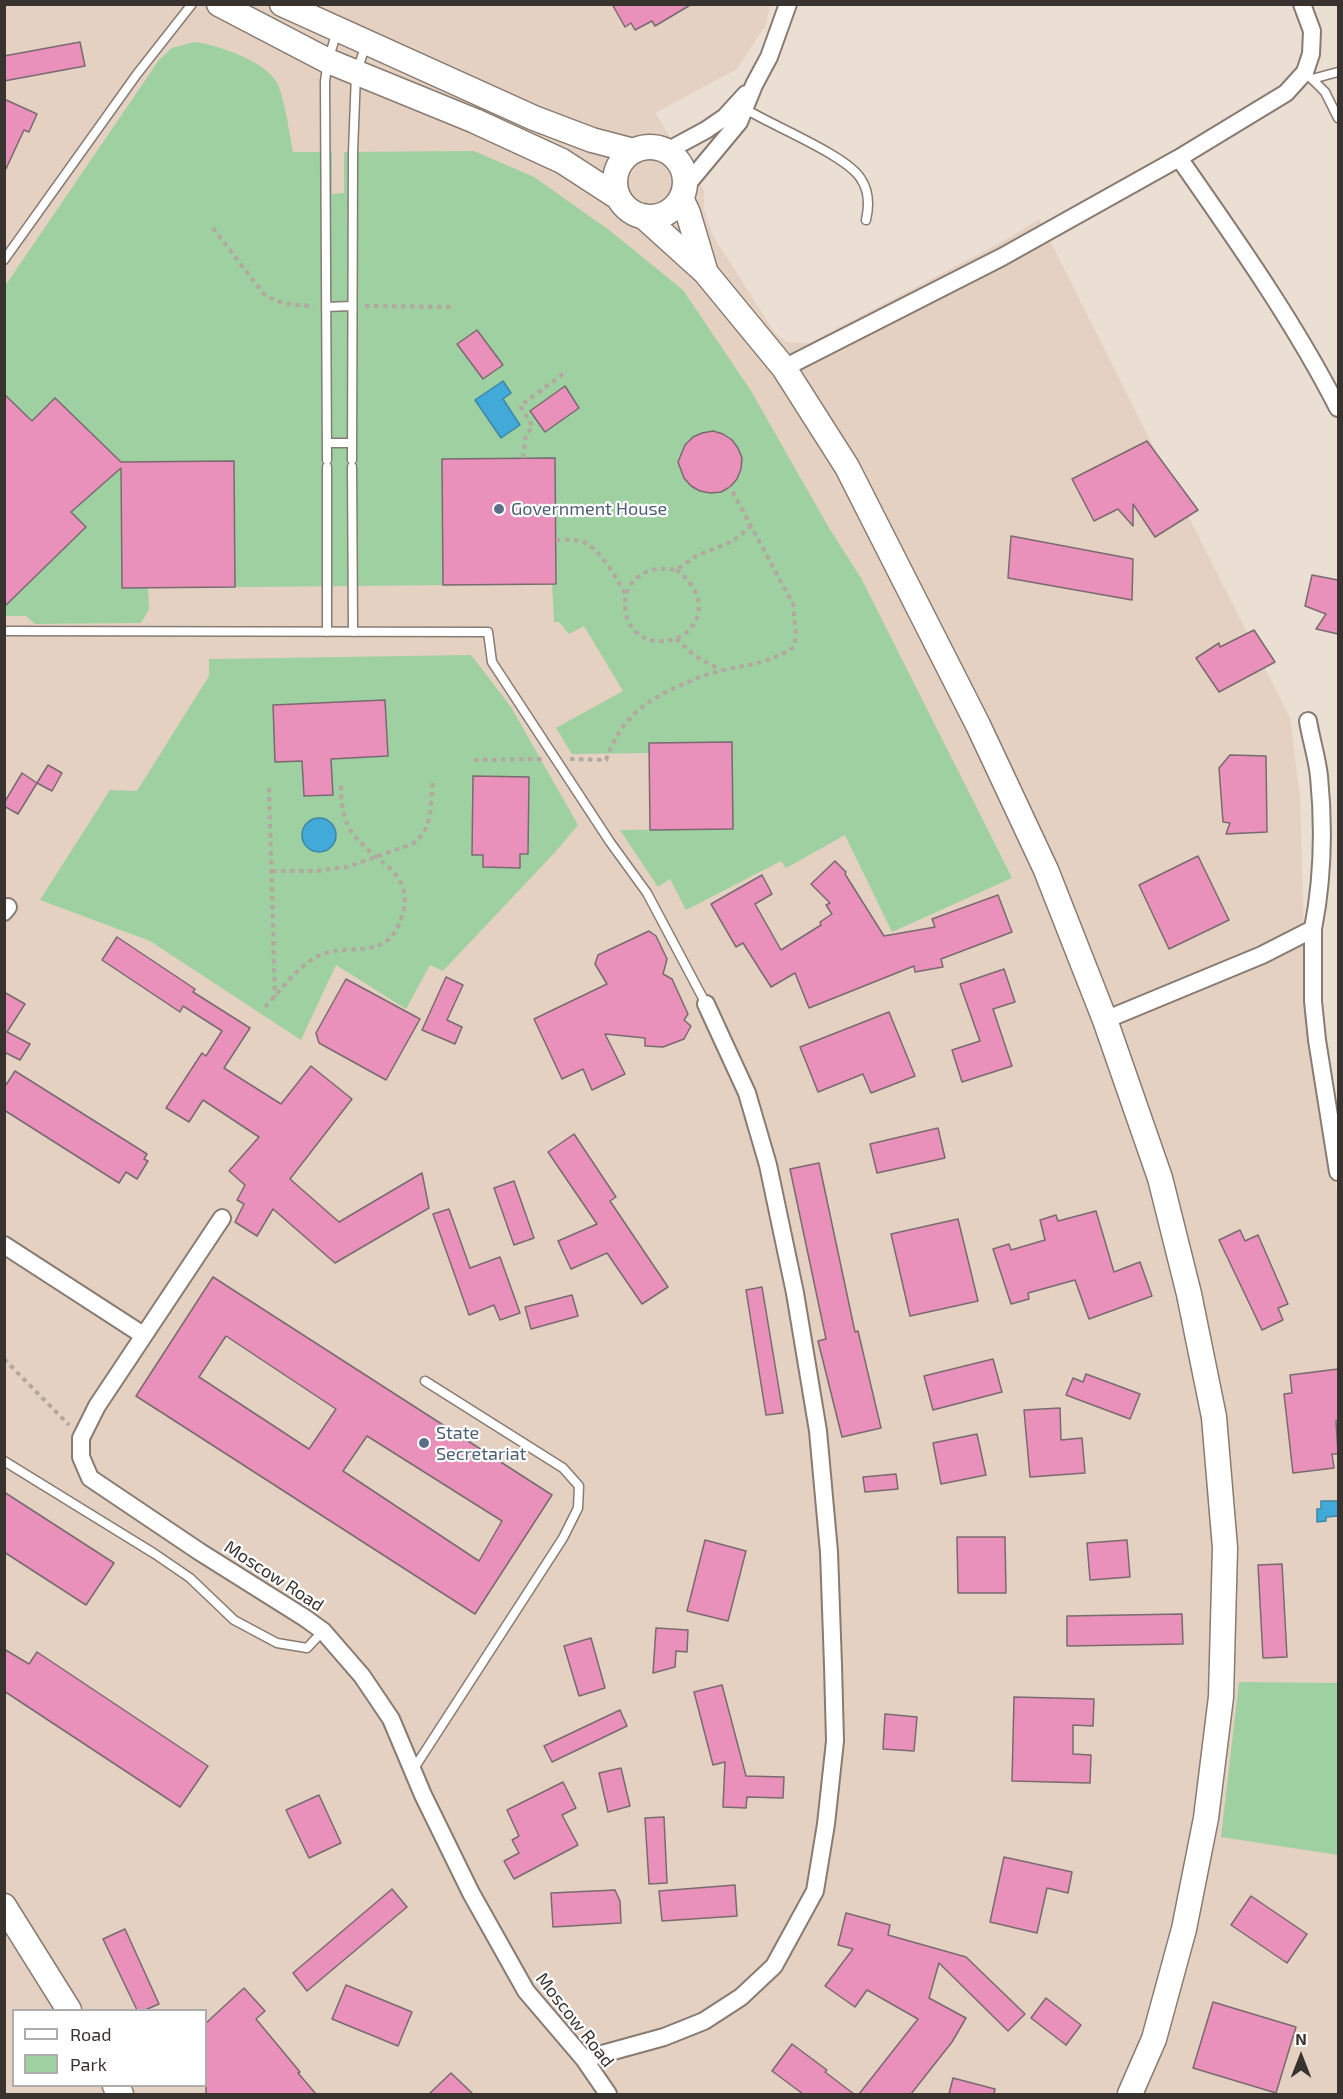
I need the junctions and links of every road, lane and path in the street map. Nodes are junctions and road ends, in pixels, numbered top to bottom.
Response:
1 (192, 4) edge
2 (219, 4) edge
3 (282, 4) edge
4 (788, 4) edge
5 (1302, 4) edge
6 (337, 31) junction
7 (366, 44) junction
8 (328, 61) junction
9 (1338, 72) edge
10 (356, 74) junction
11 (1308, 76) junction
12 (741, 106) junction
13 (1338, 118) edge
14 (634, 151) junction
15 (667, 151) junction
16 (1179, 158) junction
17 (683, 193) junction
18 (619, 198) junction
19 (644, 216) junction
20 (866, 220) dead end
21 (213, 228) dead end
22 (4, 260) edge
23 (705, 272) junction
24 (352, 306) junction
25 (326, 307) junction
26 (454, 307) dead end
27 (784, 368) junction
28 (567, 371) dead end
29 (1338, 408) edge
30 (327, 443) junction
31 (352, 443) junction
32 (523, 458) dead end
33 (730, 487) dead end
34 (752, 526) junction
35 (556, 540) dead end
36 (676, 570) junction
37 (626, 596) junction
38 (4, 631) edge
39 (327, 632) junction
40 (353, 632) junction
41 (676, 639) junction
42 (721, 670) junction
43 (1308, 721) dead end
44 (557, 759) junction
45 (474, 760) dead end
46 (433, 781) dead end
47 (341, 784) dead end
48 (269, 788) dead end
49 (375, 857) junction
50 (272, 871) junction
51 (1313, 929) junction
52 (275, 997) junction
53 (706, 1004) joint
54 (265, 1007) dead end
55 (1105, 1020) junction
56 (1338, 1172) edge
57 (222, 1218) dead end
58 (4, 1245) edge
59 (143, 1335) junction
60 (4, 1359) edge
61 (425, 1381) dead end
62 (81, 1438) junction
63 (4, 1461) edge
64 (323, 1631) junction
65 (412, 1770) junction
66 (4, 1906) edge
67 (68, 2009) edge
68 (584, 2059) junction
69 (608, 2094) edge
70 (1130, 2094) edge

1 - 22 lane
2 - 8 street
3 - 6 street
4 - 12 street
5 - 11 street
6 - 7 street
6 - 8 lane
7 - 10 lane
7 - 14 street
8 - 10 street
8 - 25 lane
9 - 11 lane
10 - 18 street
10 - 24 lane
11 - 13 lane
11 - 16 street
12 - 15 street
12 - 17 street
12 - 20 lane
14 - 15 street
14 - 18 street
15 - 17 street
16 - 27 street
16 - 29 street
17 - 19 street
17 - 23 street
18 - 19 street
19 - 23 street
21 - 25 path
23 - 27 street
24 - 25 lane
24 - 26 path
24 - 31 lane
25 - 30 lane
27 - 55 street
28 - 32 path
30 - 31 lane
30 - 39 lane
31 - 40 lane
33 - 34 path
34 - 36 path
34 - 42 path
35 - 37 path
36 - 37 path
36 - 41 path
37 - 41 path
38 - 39 lane
39 - 40 lane
40 - 44 lane
41 - 42 path
42 - 44 path
43 - 51 street
44 - 45 path
44 - 53 lane
46 - 49 path
47 - 49 path
48 - 50 path
49 - 50 path
49 - 52 path
50 - 52 path
51 - 55 street
51 - 56 street
52 - 54 path
53 - 68 street
55 - 70 street
57 - 59 street
58 - 59 street
59 - 62 street
60 - 62 path
61 - 65 lane
62 - 64 street, Moscow Road
63 - 64 lane
64 - 65 street, Moscow Road
65 - 68 street, Moscow Road
66 - 67 street
68 - 69 street, Moscow Road

